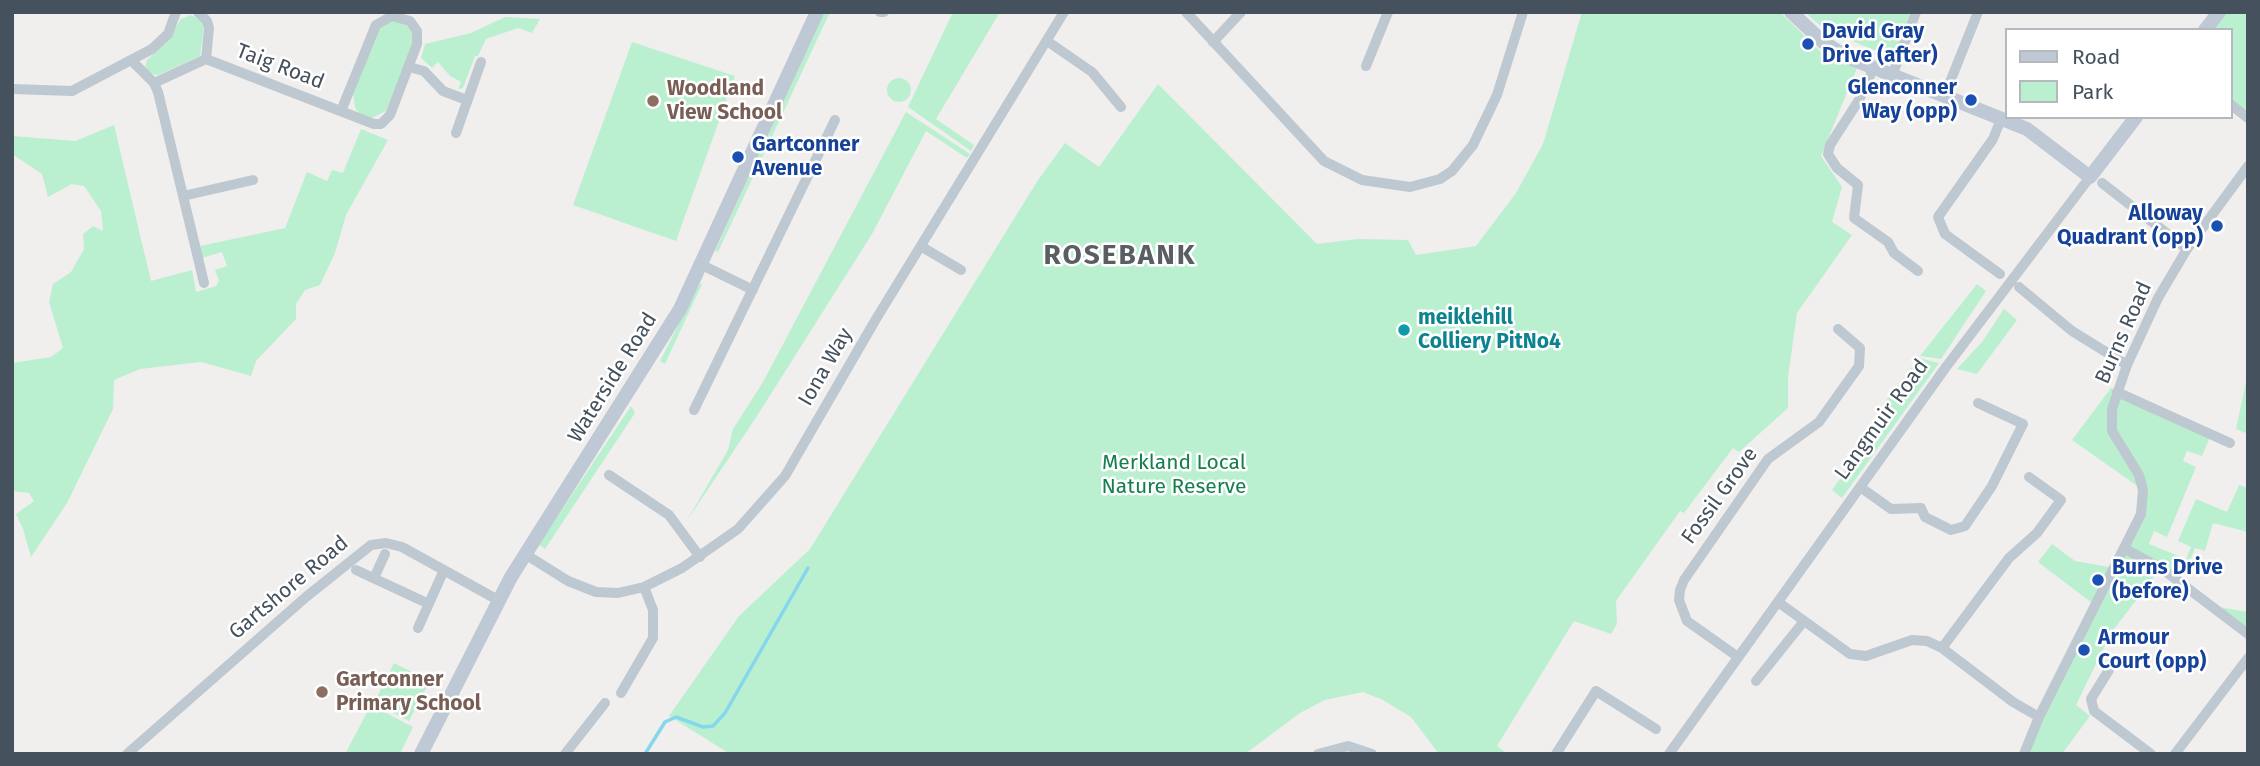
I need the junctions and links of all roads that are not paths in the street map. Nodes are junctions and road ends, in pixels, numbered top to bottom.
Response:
1 (176, 12) edge
2 (198, 12) edge
3 (817, 12) edge
4 (1064, 12) edge
5 (1186, 12) edge
6 (1241, 12) edge
7 (1388, 12) edge
8 (1523, 12) edge
9 (1791, 12) edge
10 (1916, 12) edge
11 (1978, 12) edge
12 (2219, 12) edge
13 (2206, 28) edge
14 (1047, 41) junction
15 (1213, 42) junction
16 (206, 59) junction
17 (132, 61) junction
18 (481, 62) dead end
19 (1366, 66) dead end
20 (409, 67) junction
21 (1873, 69) junction
22 (1892, 76) junction
23 (155, 83) junction
24 (12, 89) edge
25 (1944, 97) junction
26 (467, 100) junction
27 (2232, 106) edge
28 (1121, 107) dead end
29 (341, 111) junction
30 (2248, 118) edge
31 (2001, 119) junction
32 (2135, 119) edge
33 (835, 120) dead end
34 (456, 133) dead end
35 (2248, 166) edge
36 (253, 180) dead end
37 (2096, 180) junction
38 (183, 196) junction
39 (922, 247) junction
40 (2187, 249) junction
41 (702, 265) junction
42 (961, 270) dead end
43 (1918, 271) dead end
44 (2000, 274) dead end
45 (204, 283) dead end
46 (2019, 288) dead end
47 (753, 290) junction
48 (1838, 330) dead end
49 (2127, 365) junction
50 (2117, 392) junction
51 (1978, 403) dead end
52 (694, 410) dead end
53 (2230, 443) dead end
54 (609, 475) dead end
55 (2029, 477) dead end
56 (1860, 487) junction
57 (2125, 549) junction
58 (385, 554) dead end
59 (525, 554) junction
60 (700, 557) junction
61 (356, 570) dead end
62 (444, 570) junction
63 (374, 578) junction
64 (644, 587) junction
65 (498, 600) junction
66 (1778, 602) junction
67 (429, 604) junction
68 (1804, 621) junction
69 (418, 628) dead end
70 (2248, 634) edge
71 (1942, 648) junction
72 (1738, 657) junction
73 (2248, 658) edge
74 (2109, 670) dead end
75 (1756, 681) dead end
76 (621, 693) dead end
77 (606, 703) dead end
78 (2039, 717) junction
79 (1656, 729) dead end
80 (127, 754) edge
81 (421, 754) edge
82 (565, 754) edge
83 (1318, 754) edge
84 (1371, 754) edge
85 (1556, 754) edge
86 (1669, 754) edge
87 (2024, 754) edge
88 (2151, 754) edge
89 (2175, 754) edge

1 - 17 street
2 - 16 street, Taig Road
3 - 41 main road, Waterside Road
4 - 14 street, Iona Way
5 - 15 street
6 - 15 street
7 - 19 street
8 - 15 street
9 - 21 main road
10 - 22 street
11 - 25 street
12 - 13 main road
14 - 28 street
14 - 39 street, Iona Way
16 - 23 street, Taig Road
16 - 29 street, Taig Road
17 - 23 street
17 - 24 street
18 - 26 street
20 - 26 street
20 - 29 street, Taig Road
20 - 29 street, Taig Road
21 - 22 main road
21 - 43 street
22 - 25 main road
23 - 38 street
25 - 31 main road
26 - 34 street
27 - 30 street
31 - 37 main road
31 - 44 street
32 - 37 main road, Langmuir Road
33 - 47 street
35 - 40 street, Burns Road
36 - 38 street
37 - 40 street
37 - 56 street, Langmuir Road
38 - 45 street
39 - 42 street
39 - 60 street, Iona Way
40 - 49 street, Burns Road
41 - 47 street
41 - 59 main road, Waterside Road
46 - 49 street
47 - 52 street
48 - 72 street, Fossil Grove
49 - 50 street, Burns Road
50 - 53 street
50 - 57 street, Burns Road
51 - 56 street
54 - 60 street
55 - 71 street
56 - 66 street, Langmuir Road
57 - 70 street
57 - 78 street, Burns Road
58 - 63 street
59 - 64 street, Iona Way
59 - 65 main road, Waterside Road
60 - 64 street, Iona Way
61 - 63 street
62 - 65 street, Gartshore Road
62 - 67 street
62 - 80 street, Gartshore Road
63 - 67 street
64 - 76 street
65 - 81 main road, Waterside Road
66 - 68 street
66 - 72 street, Langmuir Road
67 - 69 street
68 - 71 street
68 - 75 street
71 - 78 street
72 - 86 street, Langmuir Road
73 - 89 street
74 - 88 street
77 - 82 street
78 - 87 street, Burns Road
79 - 85 street
83 - 84 street

